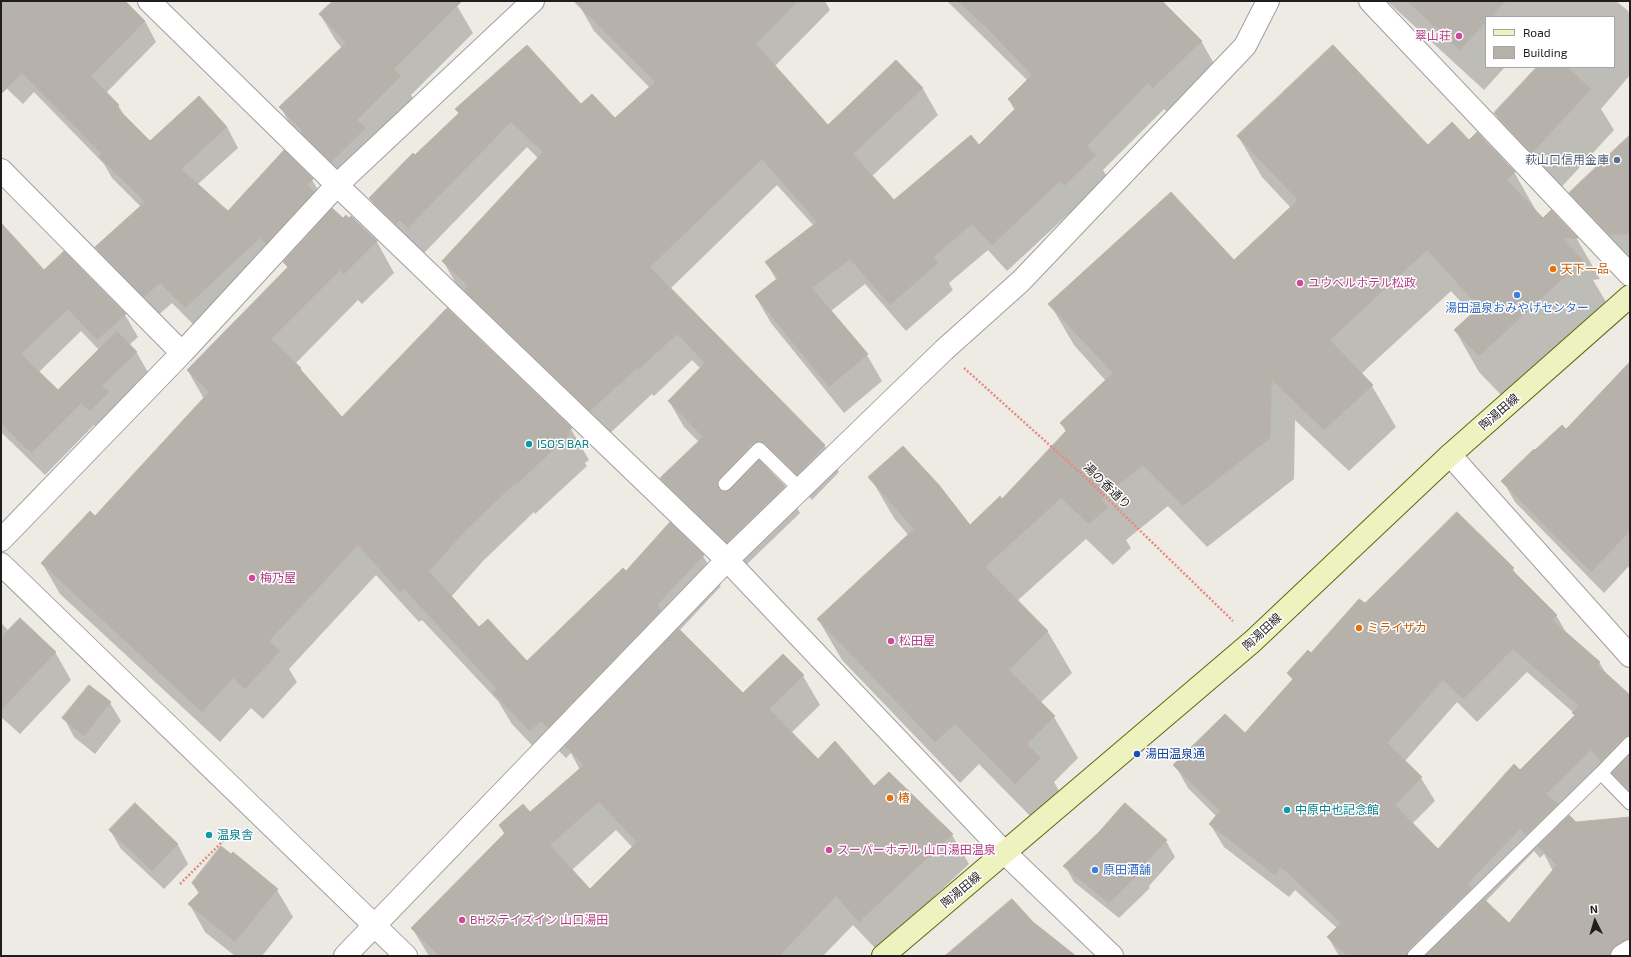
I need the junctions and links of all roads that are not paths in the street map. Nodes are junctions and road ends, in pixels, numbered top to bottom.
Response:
1 (149, 1) edge
2 (533, 1) edge
3 (1268, 1) edge
4 (1370, 1) edge
5 (1, 170) edge
6 (337, 185) junction
7 (1630, 275) edge
8 (1630, 296) edge
9 (182, 353) junction
10 (1450, 456) junction
11 (725, 484) dead end
12 (800, 489) junction
13 (1, 540) edge
14 (727, 560) junction
15 (1, 564) edge
16 (1630, 656) edge
17 (1630, 742) edge
18 (1601, 773) junction
19 (1630, 803) edge
20 (1005, 853) junction
21 (376, 925) junction
22 (1630, 951) edge
23 (345, 956) edge
24 (406, 956) edge
25 (883, 956) edge
26 (1112, 956) edge
27 (1414, 956) edge
28 (1622, 956) edge

1 - 6 street
2 - 6 street
3 - 12 street
4 - 7 street
5 - 9 street
6 - 9 street
6 - 14 street
8 - 10 main road, 陶湯田線
9 - 13 street
10 - 16 street
10 - 20 main road, 陶湯田線
11 - 12 lane
12 - 14 street
14 - 20 street
14 - 21 street
15 - 21 street
17 - 18 lane
18 - 19 lane
18 - 27 lane
20 - 25 main road, 陶湯田線
20 - 26 street
21 - 23 street
21 - 24 street
22 - 28 street

